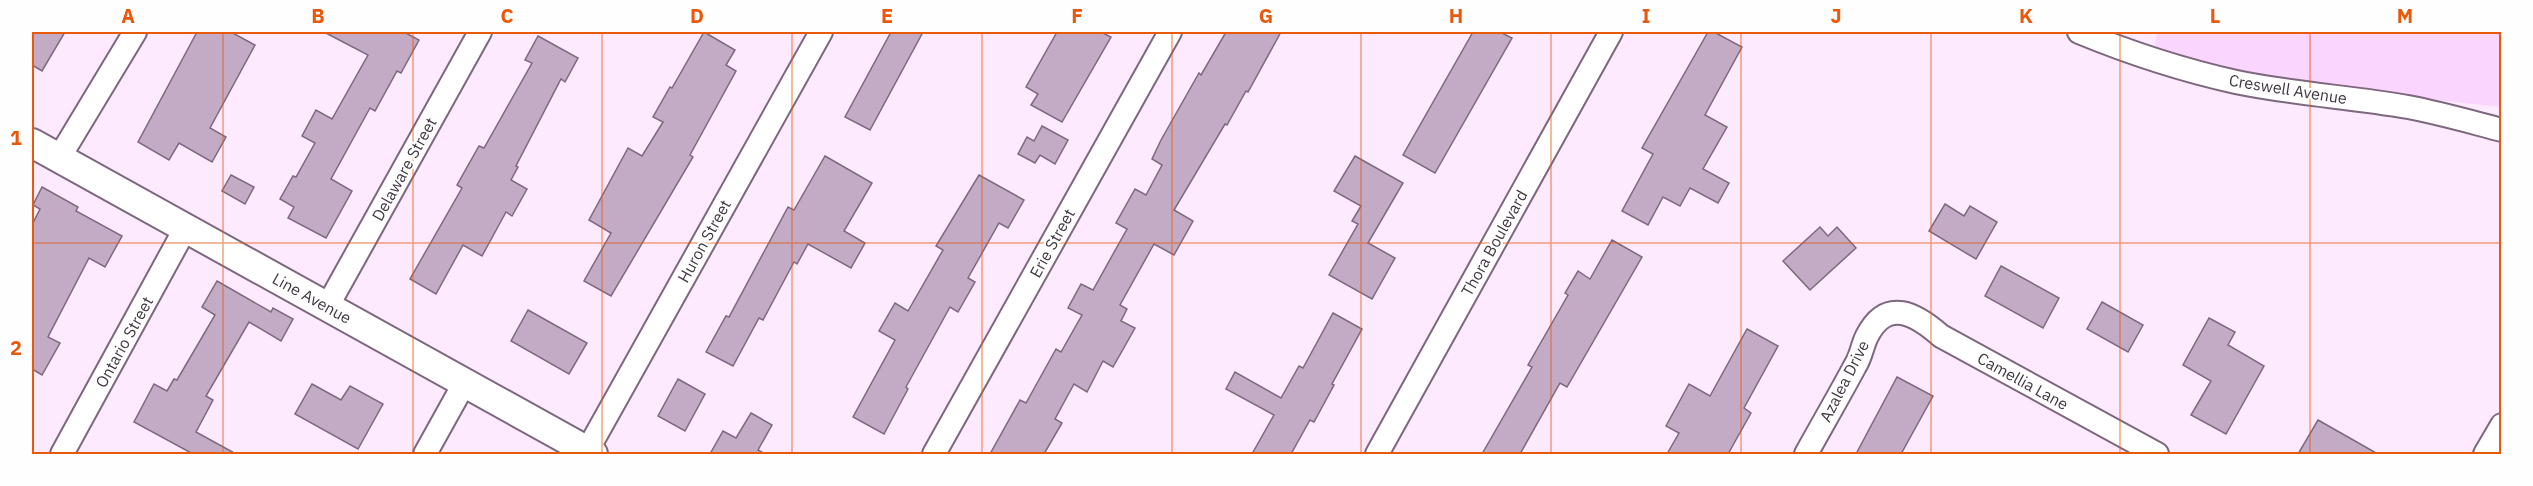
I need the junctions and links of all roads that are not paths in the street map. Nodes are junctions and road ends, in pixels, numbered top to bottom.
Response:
1 (135, 32) edge
2 (480, 32) edge
3 (821, 32) edge
4 (1170, 32) edge
5 (1611, 32) edge
6 (2079, 32) edge
7 (2502, 130) edge
8 (32, 143) edge
9 (59, 158) junction
10 (185, 228) junction
11 (327, 307) junction
12 (1890, 314) joint
13 (465, 382) junction
14 (2502, 424) edge
15 (590, 453) edge
16 (62, 454) edge
17 (425, 454) edge
18 (934, 454) edge
19 (1377, 454) edge
20 (1806, 454) edge
21 (2157, 454) edge
22 (2485, 454) edge

1 - 9 street
2 - 11 street, Delaware Street
3 - 15 street, Huron Street
4 - 18 street, Erie Street
5 - 19 street, Thora Boulevard
6 - 7 street, Creswell Avenue
8 - 9 main road, Line Avenue
9 - 10 main road, Line Avenue
10 - 11 main road, Line Avenue
10 - 16 street, Ontario Street
11 - 13 main road, Line Avenue
12 - 20 street, Azalea Drive
12 - 21 street, Camellia Lane
13 - 15 main road, Line Avenue
13 - 17 street
14 - 22 street

